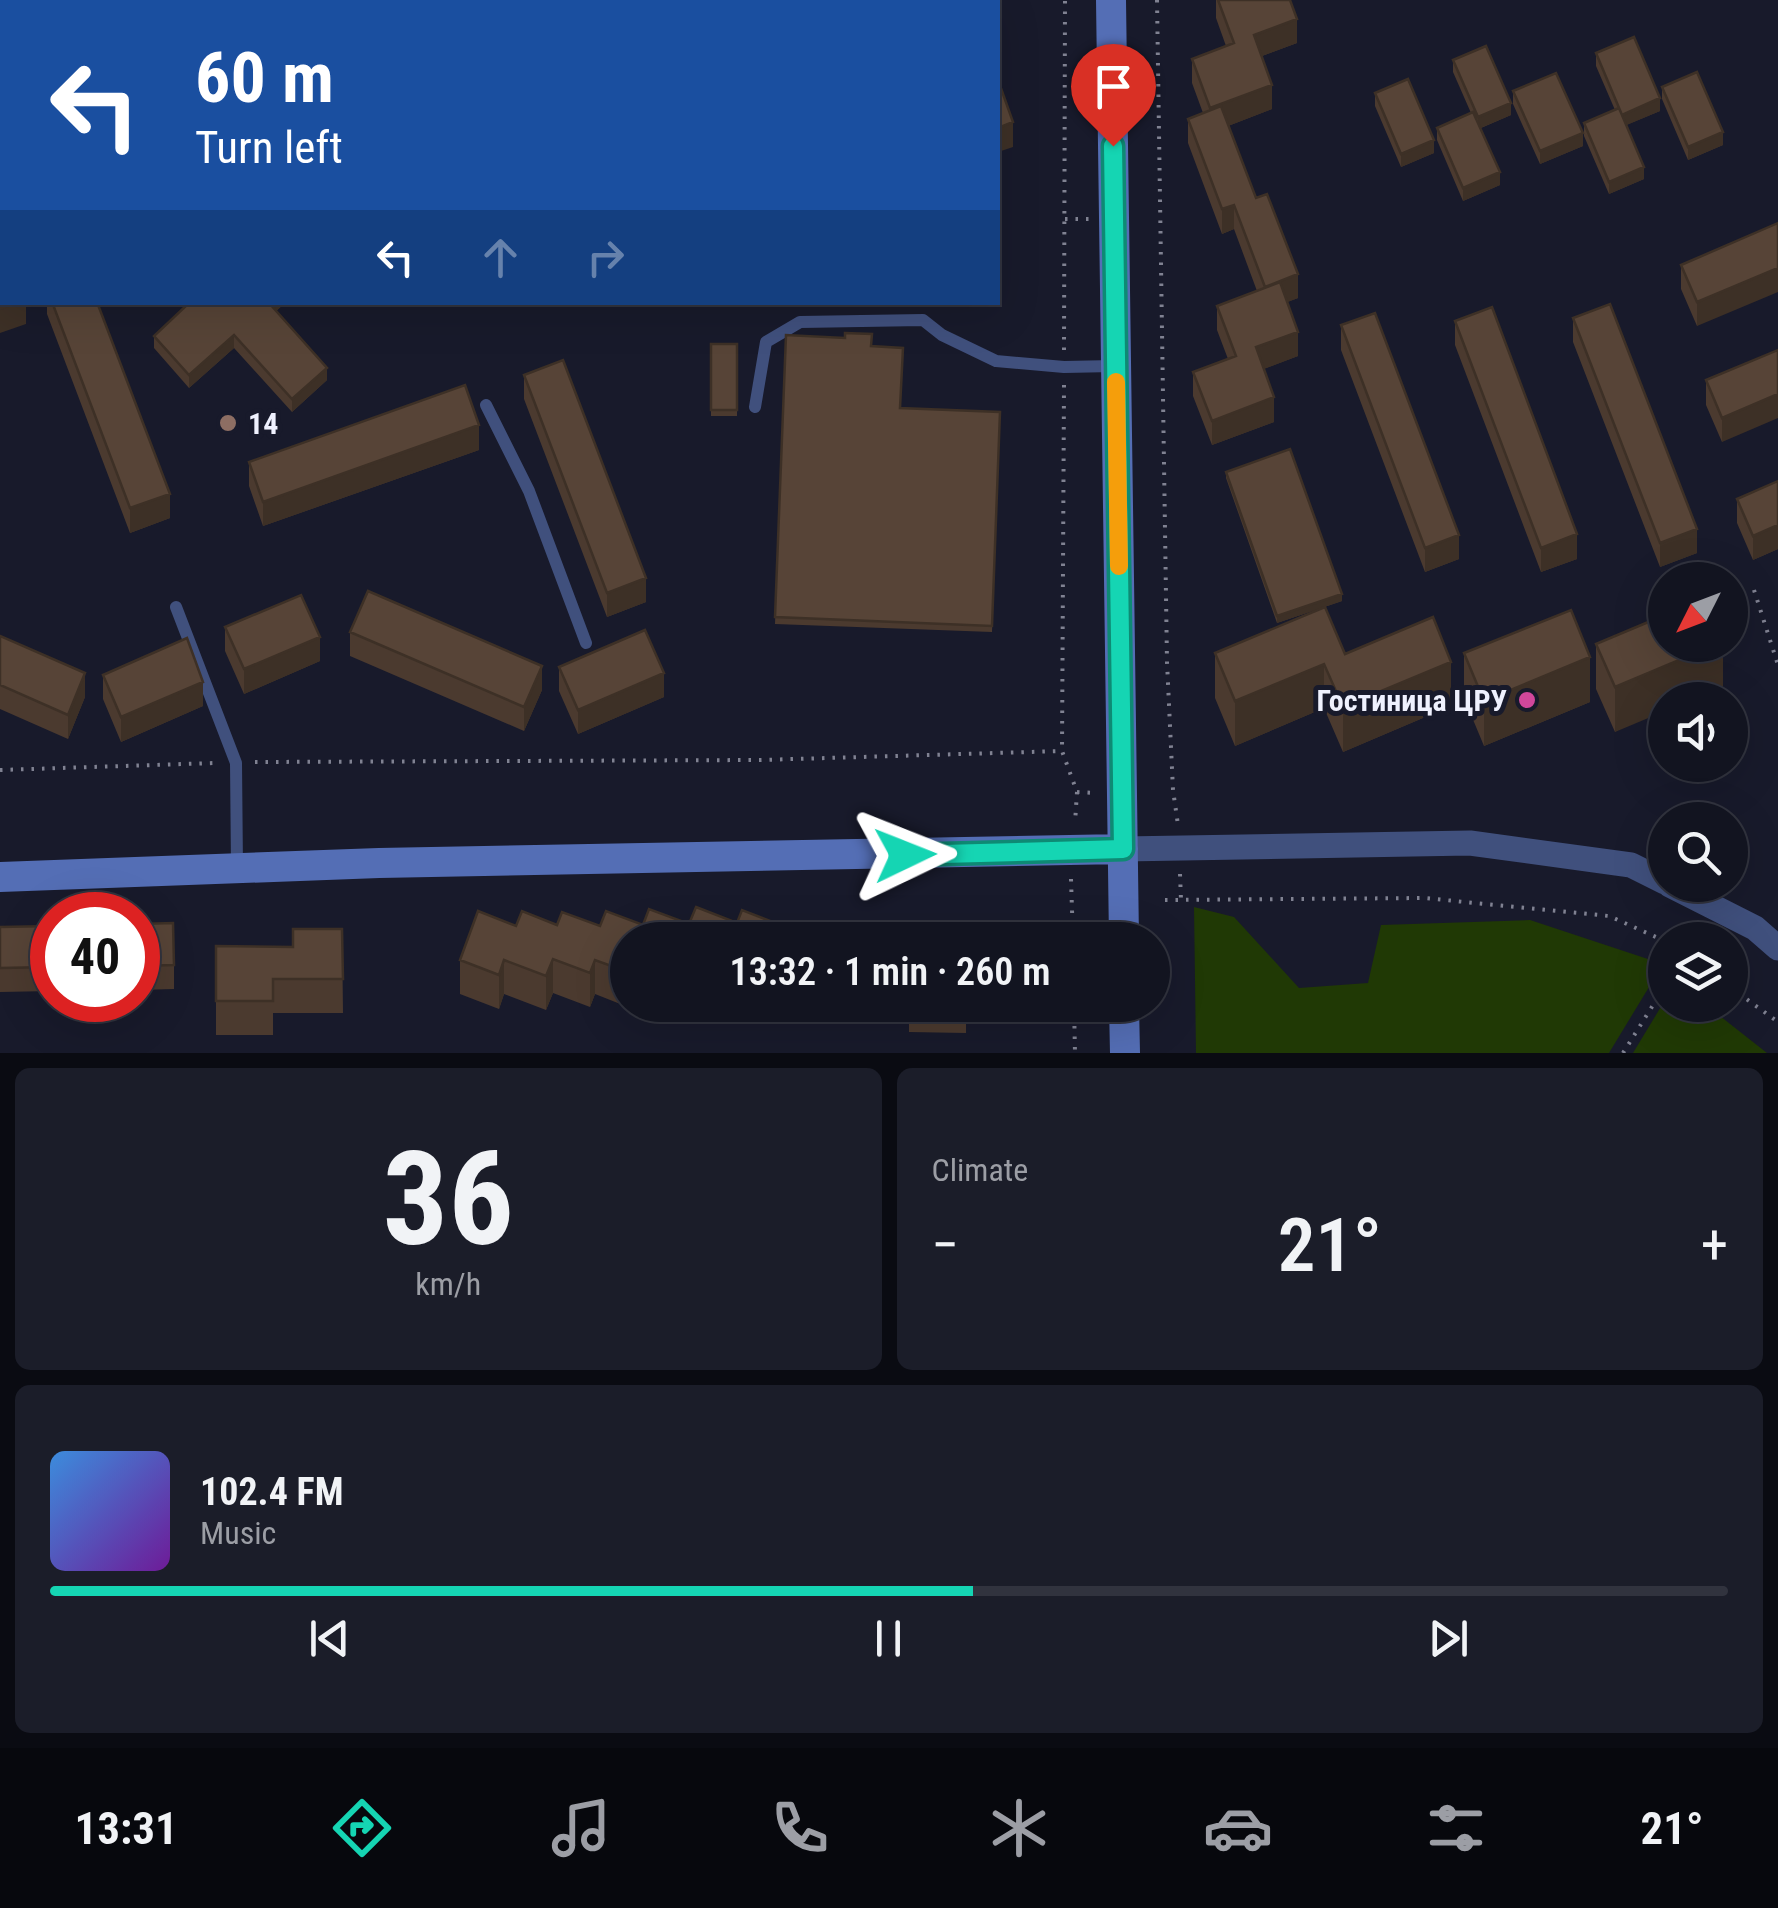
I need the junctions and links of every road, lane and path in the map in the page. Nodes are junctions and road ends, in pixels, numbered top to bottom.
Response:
1 (1111, 0) edge
2 (1158, 0) edge
3 (1064, 219) dead end
4 (1094, 219) dead end
5 (1150, 220) dead end
6 (1160, 220) junction
7 (1116, 366) junction
8 (486, 405) dead end
9 (755, 408) dead end
10 (1754, 590) dead end
11 (176, 607) dead end
12 (586, 643) dead end
13 (1778, 665) edge
14 (236, 762) junction
15 (0, 770) edge
16 (1077, 792) junction
17 (1100, 793) dead end
18 (1075, 833) dead end
19 (1180, 833) dead end
20 (1123, 849) junction
21 (1180, 866) dead end
22 (237, 868) junction
23 (1648, 874) edge
24 (0, 877) edge
25 (1072, 879) dead end
26 (1165, 900) dead end
27 (1181, 900) junction
28 (1704, 902) edge
29 (1073, 922) edge
30 (1124, 922) edge
31 (1648, 933) edge
32 (1778, 948) edge
33 (1748, 1000) edge
34 (1648, 1013) edge
35 (1074, 1022) edge
36 (1124, 1022) edge
37 (1778, 1022) edge
38 (1075, 1053) edge
39 (1125, 1053) edge
40 (1623, 1053) edge

1 - 7 street
2 - 6 path
3 - 4 path
5 - 6 path
6 - 19 path
7 - 9 lane
7 - 20 street
8 - 12 lane
10 - 13 path
11 - 14 lane
14 - 15 path
14 - 16 path
14 - 22 lane
16 - 17 path
16 - 18 path
20 - 22 street
20 - 23 street
20 - 30 street
21 - 27 path
22 - 24 street
25 - 29 path
26 - 27 path
27 - 31 path
28 - 32 street
33 - 37 path
34 - 40 path
35 - 38 path
36 - 39 street

